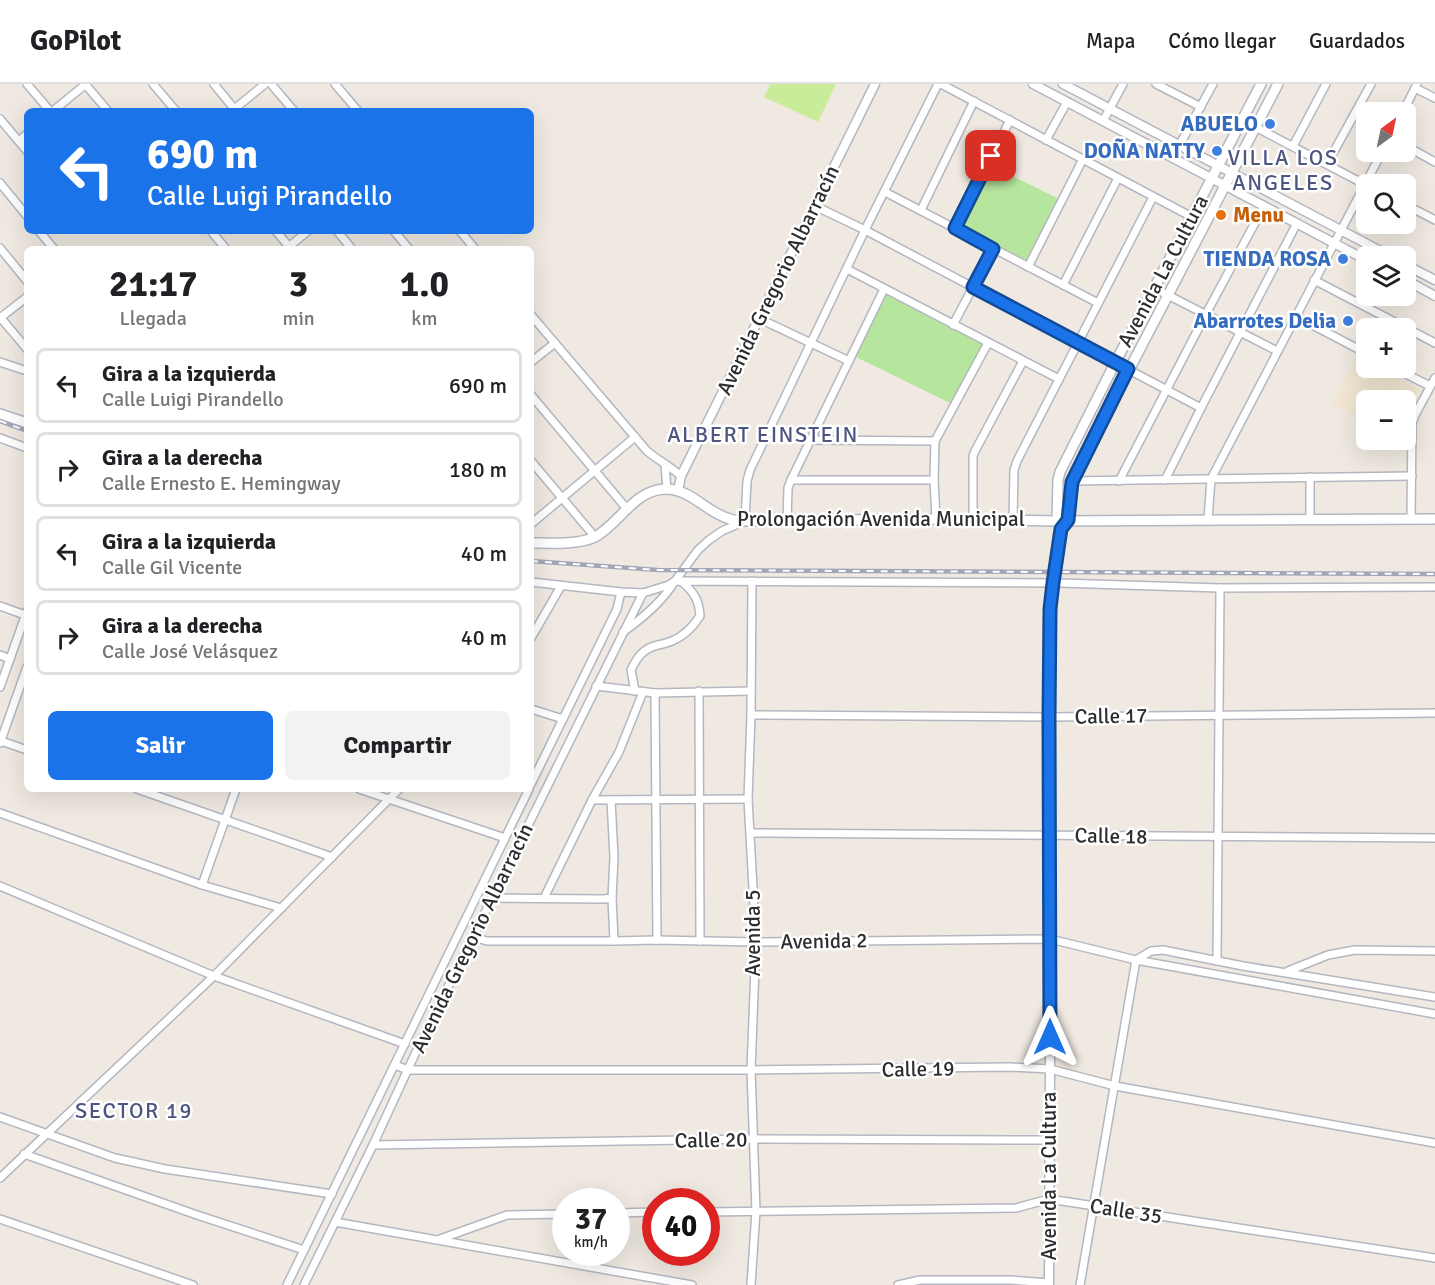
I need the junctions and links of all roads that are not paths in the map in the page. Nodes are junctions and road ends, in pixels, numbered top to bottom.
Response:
1 (27, 84) edge
2 (85, 84) edge
3 (153, 84) edge
4 (214, 84) edge
5 (265, 84) edge
6 (271, 84) edge
7 (334, 84) edge
8 (875, 84) edge
9 (940, 84) edge
10 (1033, 84) edge
11 (1062, 84) edge
12 (1123, 84) edge
13 (1156, 84) edge
14 (1213, 84) edge
15 (1261, 84) edge
16 (1278, 84) edge
17 (1326, 84) edge
18 (1371, 84) edge
19 (1167, 86) edge
20 (1416, 86) edge
21 (1435, 98) edge
22 (974, 101) junction
23 (1067, 102) junction
24 (1407, 102) edge
25 (1201, 107) junction
26 (49, 108) edge
27 (56, 108) edge
28 (105, 108) edge
29 (173, 108) edge
30 (232, 108) edge
31 (236, 108) edge
32 (291, 108) edge
33 (355, 108) edge
34 (1110, 109) junction
35 (0, 119) edge
36 (1010, 120) junction
37 (1242, 120) junction
38 (1103, 121) junction
39 (1256, 127) junction
40 (24, 137) edge
41 (1046, 140) junction
42 (19, 141) junction
43 (1179, 146) junction
44 (1293, 146) junction
45 (24, 147) edge
46 (1416, 152) edge
47 (1083, 159) junction
48 (1435, 162) edge
49 (1327, 164) junction
50 (1218, 166) junction
51 (1232, 173) junction
52 (1118, 178) junction
53 (1212, 178) junction
54 (1356, 179) edge
55 (0, 183) edge
56 (1225, 185) junction
57 (885, 192) junction
58 (1153, 197) junction
59 (1356, 202) edge
60 (815, 206) junction
61 (1264, 206) junction
62 (921, 210) junction
63 (1416, 210) edge
64 (24, 212) edge
65 (1192, 216) junction
66 (1435, 220) edge
67 (1297, 223) junction
68 (955, 228) junction
69 (865, 230) junction
70 (1340, 230) junction
71 (42, 234) edge
72 (214, 234) edge
73 (278, 234) edge
74 (305, 234) edge
75 (340, 234) edge
76 (396, 234) edge
77 (462, 234) edge
78 (1334, 243) junction
79 (52, 246) edge
80 (224, 246) edge
81 (287, 246) edge
82 (291, 246) edge
83 (350, 246) edge
84 (406, 246) edge
85 (472, 246) edge
86 (1371, 246) edge
87 (0, 248) edge
88 (993, 249) junction
89 (1356, 255) edge
90 (1028, 267) junction
91 (846, 270) junction
92 (1416, 270) edge
93 (24, 277) edge
94 (1314, 280) junction
95 (1435, 280) edge
96 (1063, 285) junction
97 (1416, 286) edge
98 (973, 287) junction
99 (1154, 288) junction
100 (884, 289) junction
101 (1168, 294) junction
102 (1435, 296) edge
103 (24, 299) edge
104 (1098, 303) junction
105 (1206, 314) junction
106 (1295, 316) junction
107 (0, 318) edge
108 (534, 318) edge
109 (760, 319) junction
110 (953, 325) junction
111 (1240, 332) junction
112 (811, 342) junction
113 (555, 343) junction
114 (988, 343) junction
115 (1078, 343) junction
116 (1435, 343) edge
117 (24, 346) edge
118 (1356, 348) edge
119 (1277, 351) junction
120 (534, 360) edge
121 (849, 361) junction
122 (1023, 361) junction
123 (0, 362) edge
124 (1115, 363) junction
125 (1128, 369) junction
126 (24, 370) edge
127 (1413, 378) edge
128 (1435, 378) edge
129 (1059, 380) junction
130 (1430, 387) junction
131 (1166, 389) junction
132 (534, 398) edge
133 (1201, 408) junction
134 (0, 414) edge
135 (24, 422) edge
136 (635, 437) junction
137 (0, 438) edge
138 (809, 440) junction
139 (935, 441) junction
140 (24, 447) edge
141 (534, 465) edge
142 (665, 465) junction
143 (595, 471) junction
144 (681, 476) junction
145 (1412, 476) junction
146 (1310, 477) junction
147 (1210, 479) junction
148 (791, 480) junction
149 (934, 480) junction
150 (1165, 480) junction
151 (1119, 481) junction
152 (1072, 482) junction
153 (667, 489) junction
154 (678, 491) junction
155 (562, 498) junction
156 (627, 509) junction
157 (936, 519) junction
158 (973, 519) junction
159 (1208, 519) junction
160 (1310, 519) junction
161 (1411, 519) junction
162 (1435, 519) edge
163 (1013, 520) junction
164 (1068, 520) junction
165 (534, 521) edge
166 (745, 521) junction
167 (787, 521) junction
168 (1059, 525) junction
169 (594, 537) junction
170 (534, 541) edge
171 (678, 581) junction
172 (752, 581) junction
173 (534, 582) edge
174 (1053, 583) junction
175 (561, 586) junction
176 (1435, 587) edge
177 (1220, 588) junction
178 (621, 592) junction
179 (643, 593) junction
180 (0, 606) edge
181 (24, 612) edge
182 (24, 619) edge
183 (624, 632) junction
184 (534, 633) edge
185 (0, 655) edge
186 (10, 659) junction
187 (24, 676) edge
188 (1, 683) edge
189 (597, 687) junction
190 (699, 691) junction
191 (751, 691) junction
192 (639, 692) junction
193 (655, 693) junction
194 (534, 710) edge
195 (1435, 713) edge
196 (1220, 714) junction
197 (751, 715) junction
198 (1049, 717) junction
199 (563, 719) junction
200 (0, 742) edge
201 (24, 749) edge
202 (534, 778) edge
203 (146, 792) edge
204 (235, 792) edge
205 (368, 792) edge
206 (396, 792) edge
207 (528, 792) edge
208 (389, 799) junction
209 (748, 799) junction
210 (591, 800) junction
211 (611, 800) junction
212 (656, 800) junction
213 (699, 800) junction
214 (0, 813) edge
215 (225, 820) junction
216 (751, 832) junction
217 (1048, 836) junction
218 (1218, 837) junction
219 (505, 838) junction
220 (1435, 838) edge
221 (332, 857) junction
222 (202, 885) junction
223 (0, 886) edge
224 (492, 898) junction
225 (544, 898) junction
226 (612, 898) junction
227 (281, 908) junction
228 (473, 937) junction
229 (1050, 939) junction
230 (657, 940) junction
231 (614, 941) junction
232 (700, 941) junction
233 (756, 942) junction
234 (1435, 951) edge
235 (1136, 960) junction
236 (1217, 961) junction
237 (1243, 966) junction
238 (1286, 972) junction
239 (1225, 975) junction
240 (214, 976) junction
241 (1435, 997) edge
242 (1435, 1014) edge
243 (405, 1044) junction
244 (395, 1065) junction
245 (408, 1070) junction
246 (751, 1070) junction
247 (1050, 1070) junction
248 (1115, 1086) junction
249 (0, 1117) edge
250 (46, 1133) junction
251 (754, 1139) junction
252 (1049, 1140) junction
253 (1435, 1143) edge
254 (373, 1145) junction
255 (24, 1154) junction
256 (0, 1178) edge
257 (332, 1194) junction
258 (1048, 1199) junction
259 (1094, 1206) junction
260 (756, 1211) junction
261 (720, 1212) edge
262 (552, 1214) edge
263 (0, 1219) edge
264 (335, 1222) junction
265 (438, 1240) junction
266 (304, 1250) junction
267 (1435, 1258) edge
268 (1049, 1284) edge
269 (193, 1285) edge
270 (287, 1285) edge
271 (304, 1285) edge
272 (692, 1285) edge
273 (750, 1285) edge
274 (898, 1285) edge
275 (1080, 1285) edge

1 - 26 street
2 - 27 street
2 - 28 street
3 - 29 street
4 - 30 street
5 - 31 street
6 - 32 street
7 - 33 street
8 - 60 street, Avenida Gregorio Albarracín
9 - 22 street
9 - 57 street
10 - 23 street
11 - 34 street
12 - 34 street
13 - 19 street
14 - 25 street
15 - 37 main road, Avenida La Cultura
16 - 39 main road, Avenida La Cultura
17 - 44 street
18 - 49 street
19 - 25 street
20 - 21 street
20 - 24 street
22 - 36 street
22 - 62 street
23 - 38 street
23 - 41 street
25 - 43 street
34 - 38 street
34 - 43 street
35 - 42 street
36 - 41 street
36 - 68 street
37 - 39 street
37 - 50 main road, Avenida La Cultura
38 - 53 street
39 - 44 street
39 - 51 main road, Avenida La Cultura
40 - 42 street
41 - 47 street
42 - 45 street
43 - 50 street
44 - 49 street
46 - 48 street
47 - 52 street
47 - 90 street
49 - 54 street
50 - 51 street
50 - 53 main road, Avenida La Cultura
51 - 56 main road, Avenida La Cultura
51 - 70 street
52 - 58 street
52 - 96 street
53 - 56 street
53 - 65 main road, Avenida La Cultura
55 - 64 street
56 - 61 street
56 - 101 main road, Avenida La Cultura
57 - 62 street
57 - 69 street
58 - 65 street
58 - 104 street
59 - 70 street
60 - 69 street
60 - 109 street, Avenida Gregorio Albarracín
61 - 67 street
61 - 105 street
62 - 68 street
63 - 66 street
65 - 99 main road, Avenida La Cultura
67 - 78 street
67 - 111 street
68 - 88 street
69 - 91 street
69 - 98 street
70 - 78 street
70 - 86 street
71 - 79 street
72 - 80 street
73 - 81 street
74 - 82 street
75 - 83 street
76 - 84 street
77 - 85 street
78 - 89 street
78 - 94 street
87 - 93 street
88 - 90 street
88 - 98 street
90 - 96 street
91 - 100 street
91 - 112 street
92 - 95 street
94 - 106 street
94 - 116 street
96 - 104 street
97 - 102 street
98 - 110 street
98 - 115 street
99 - 101 street
99 - 124 main road, Avenida La Cultura
100 - 110 street
100 - 121 street
101 - 105 street
101 - 125 main road, Avenida La Cultura
103 - 107 street
104 - 115 street
105 - 111 street
105 - 131 street
106 - 118 street
106 - 119 street
107 - 117 street
108 - 113 street
109 - 112 street
109 - 144 street, Avenida Gregorio Albarracín
110 - 114 street
111 - 119 street
111 - 133 street
112 - 121 street
112 - 166 street
113 - 120 street
113 - 136 street
114 - 122 street
114 - 139 street
115 - 124 street
115 - 129 street
119 - 147 street
121 - 138 street
122 - 129 street
122 - 158 street
123 - 126 street
124 - 125 street
124 - 168 main road, Avenida La Cultura
125 - 131 street
125 - 152 main road, Avenida La Cultura
127 - 130 street
128 - 130 street
129 - 163 street
130 - 145 street
131 - 133 street
131 - 151 street
132 - 143 street
133 - 150 street
134 - 135 main road
136 - 142 street
136 - 143 street
137 - 140 street
138 - 139 street
138 - 148 street
139 - 149 street
141 - 155 street
142 - 144 street
142 - 153 street
143 - 155 street
143 - 156 street
144 - 154 street, Avenida Gregorio Albarracín
145 - 146 street
145 - 161 street
146 - 147 street
146 - 160 street
147 - 150 street
147 - 159 street
148 - 149 street
148 - 167 street
149 - 157 street
150 - 151 street
151 - 152 street
152 - 164 main road, Avenida La Cultura
153 - 154 main road, Prolongación Avenida Municipal
153 - 156 main road
154 - 166 main road, Prolongación Avenida Municipal
155 - 165 street
155 - 169 street
156 - 169 main road
157 - 158 main road, Prolongación Avenida Municipal
157 - 167 main road, Prolongación Avenida Municipal
158 - 163 main road, Prolongación Avenida Municipal
159 - 160 main road, Prolongación Avenida Municipal
159 - 164 main road, Prolongación Avenida Municipal
160 - 161 main road, Prolongación Avenida Municipal
161 - 162 main road, Prolongación Avenida Municipal
163 - 168 main road, Prolongación Avenida Municipal
164 - 168 main road, Prolongación Avenida Municipal
166 - 167 main road, Prolongación Avenida Municipal
166 - 171 street
168 - 174 street, Avenida La Cultura
169 - 170 main road
171 - 172 street
171 - 179 street
171 - 183 street
171 - 192 street
172 - 174 street
172 - 191 street, Avenida 5
173 - 175 street
174 - 177 street
174 - 198 street, Avenida La Cultura
175 - 178 street
175 - 184 street
176 - 177 street
177 - 196 street
178 - 179 street
178 - 199 street
179 - 183 street, Avenida Gregorio Albarracín
180 - 181 street
182 - 186 street
183 - 189 street, Avenida Gregorio Albarracín
185 - 186 street
186 - 188 street
187 - 200 street
189 - 192 street
189 - 224 street, Avenida Gregorio Albarracín
190 - 191 street
190 - 193 street
190 - 213 street
191 - 197 street, Avenida 5
192 - 193 street
192 - 210 street
193 - 212 street
194 - 199 street
195 - 196 street, Calle 17
196 - 198 street, Calle 17
196 - 218 street
197 - 198 street, Calle 17
197 - 209 street, Avenida 5
198 - 217 street, Avenida La Cultura
199 - 202 street
200 - 201 street
203 - 215 street
204 - 215 street
205 - 208 street
206 - 208 street
207 - 219 street, Avenida Gregorio Albarracín
208 - 219 street
208 - 221 street
209 - 213 street
209 - 216 street, Avenida 5
210 - 211 street
210 - 225 street
211 - 212 street
211 - 226 street
212 - 213 street
212 - 230 street
213 - 232 street
214 - 222 street
215 - 221 street
215 - 222 street
216 - 217 street, Calle 18
216 - 233 street, Avenida 5
217 - 218 street, Calle 18
217 - 229 street, Avenida La Cultura
218 - 220 street, Calle 18
218 - 236 street
219 - 243 street, Avenida Gregorio Albarracín
221 - 227 street
222 - 227 street
223 - 240 street
224 - 225 street
224 - 228 street, Avenida Gregorio Albarracín
225 - 226 street
226 - 231 street
227 - 240 street
228 - 231 street, Avenida 2
228 - 245 street, Avenida Gregorio Albarracín
229 - 233 street, Avenida 2
229 - 235 street, Avenida 2
229 - 247 street, Avenida La Cultura
230 - 231 street, Avenida 2
230 - 232 street, Avenida 2
232 - 233 street, Avenida 2
233 - 246 street, Avenida 5
234 - 238 street
235 - 236 street
235 - 239 street, Avenida 2
235 - 248 street
236 - 237 street
237 - 238 street
237 - 239 street
238 - 241 street
239 - 242 street, Avenida 2
240 - 243 street
240 - 250 street
243 - 244 street, Avenida Gregorio Albarracín
244 - 245 street, Calle 19
244 - 257 street, Avenida Gregorio Albarracín
245 - 246 street, Calle 19
245 - 254 street, Avenida Gregorio Albarracín
246 - 247 street, Calle 19
246 - 251 street, Avenida 5
247 - 248 street, Calle 19
247 - 252 street, Avenida La Cultura
248 - 253 street, Calle 19
248 - 259 street
249 - 250 street
250 - 255 street
250 - 257 street
251 - 252 street, Calle 20
251 - 254 street, Calle 20
251 - 260 street, Avenida 5
252 - 258 street, Avenida La Cultura
254 - 264 street, Avenida Gregorio Albarracín
255 - 256 street
255 - 266 street
257 - 266 street, Avenida Gregorio Albarracín
258 - 259 street, Calle 35
258 - 260 street, Calle 35
258 - 268 street, Avenida La Cultura
259 - 267 street, Calle 35
259 - 275 street
260 - 261 street, Calle 35
260 - 273 street, Avenida 5
262 - 265 street
263 - 269 street
264 - 265 street
264 - 271 street, Avenida Gregorio Albarracín
265 - 272 street
266 - 270 street, Avenida Gregorio Albarracín
268 - 274 street

